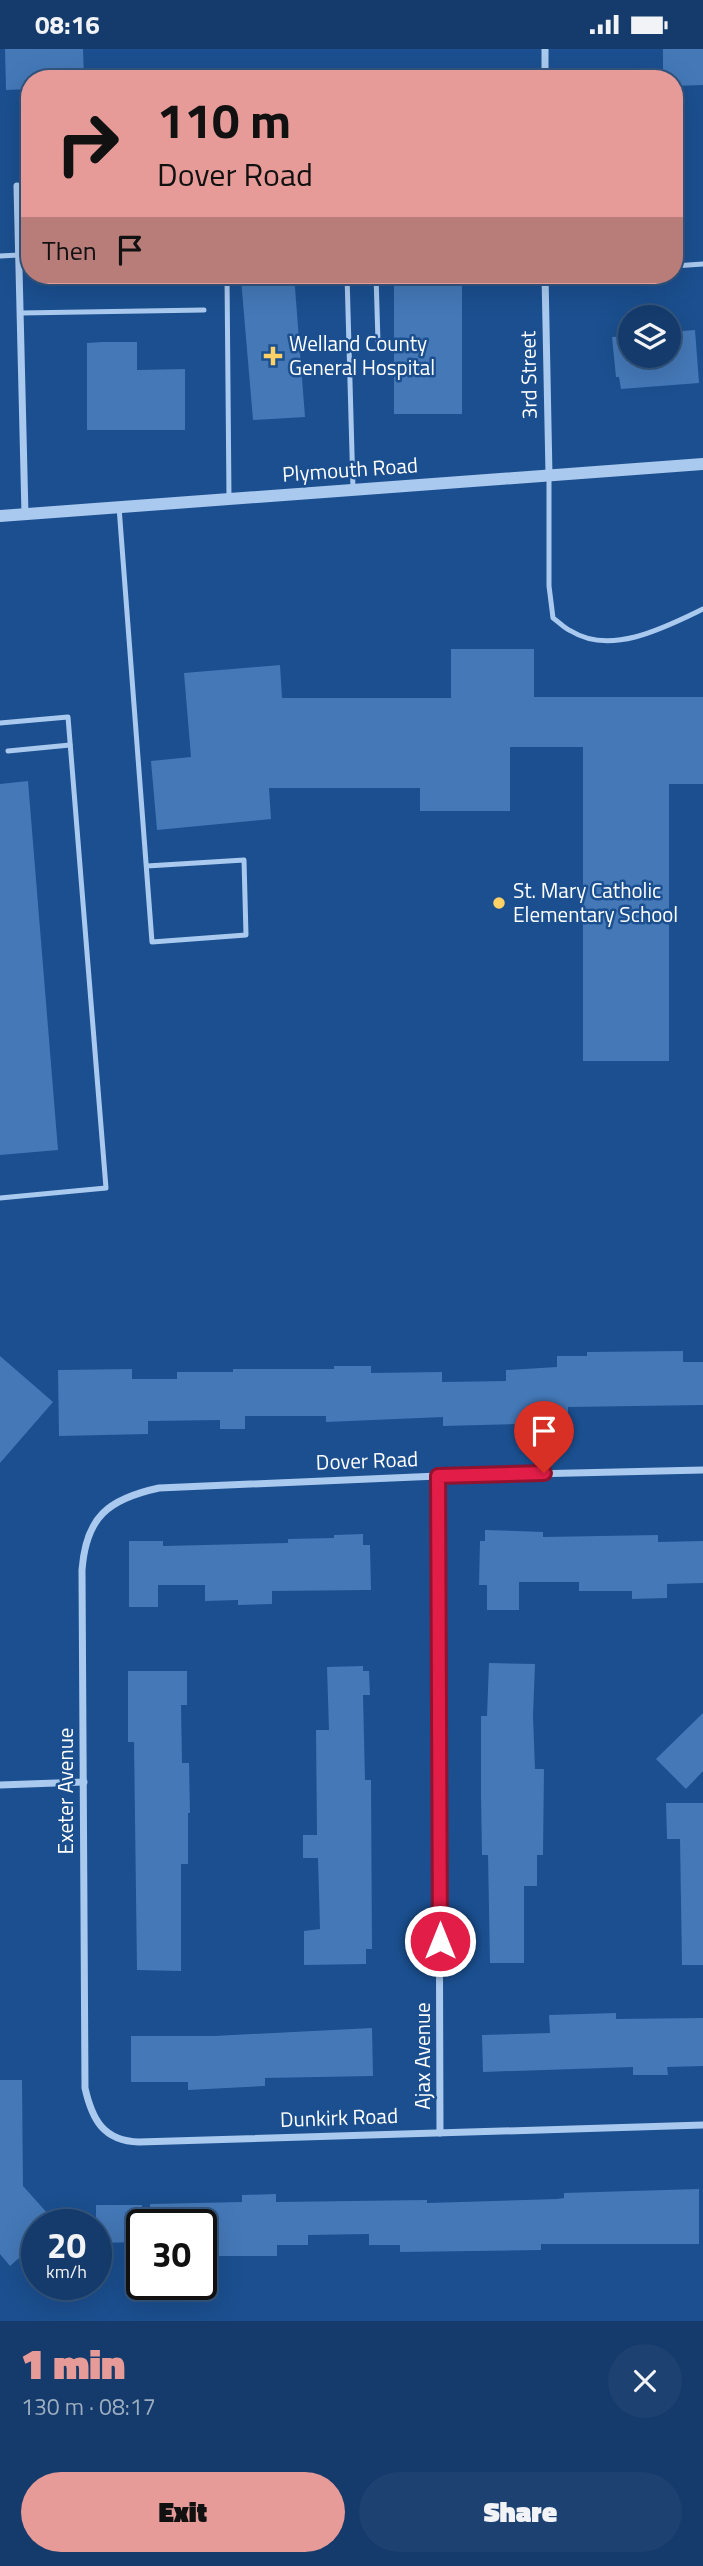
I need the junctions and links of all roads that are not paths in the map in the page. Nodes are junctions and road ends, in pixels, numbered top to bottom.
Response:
1 (545, 49) edge
2 (545, 70) edge
3 (17, 185) dead end
4 (19, 255) junction
5 (0, 256) edge
6 (703, 264) edge
7 (683, 265) edge
8 (227, 284) edge
9 (347, 284) edge
10 (376, 284) edge
11 (545, 284) edge
12 (204, 310) dead end
13 (21, 313) junction
14 (378, 342) dead end
15 (703, 464) edge
16 (549, 475) junction
17 (353, 489) junction
18 (229, 498) junction
19 (119, 507) junction
20 (25, 515) junction
21 (0, 516) edge
22 (703, 609) edge
23 (0, 723) edge
24 (70, 745) junction
25 (8, 751) dead end
26 (147, 866) junction
27 (0, 1198) edge
28 (703, 1470) edge
29 (438, 1476) junction
30 (159, 1488) joint
31 (84, 1782) junction
32 (0, 1785) edge
33 (703, 2125) edge
34 (105, 2131) joint
35 (440, 2133) junction

1 - 2 street
3 - 4 street
4 - 5 lane
4 - 13 street
6 - 7 lane
8 - 18 lane
9 - 17 lane
10 - 14 lane
11 - 16 street, 3rd Street
12 - 13 lane
13 - 20 street
15 - 16 street, Plymouth Road
16 - 17 street, Plymouth Road
16 - 22 lane
17 - 18 street, Plymouth Road
18 - 19 street, Plymouth Road
19 - 20 street, Plymouth Road
19 - 26 lane
20 - 21 street, Plymouth Road
23 - 24 lane
24 - 25 lane
24 - 27 lane
26 - 26 lane
28 - 29 street, Dover Road
29 - 30 street, Dover Road
29 - 35 street, Ajax Avenue
30 - 31 street, Exeter Avenue
31 - 32 street
31 - 34 street, Exeter Avenue
33 - 35 street, Dunkirk Road
34 - 35 street, Dunkirk Road

